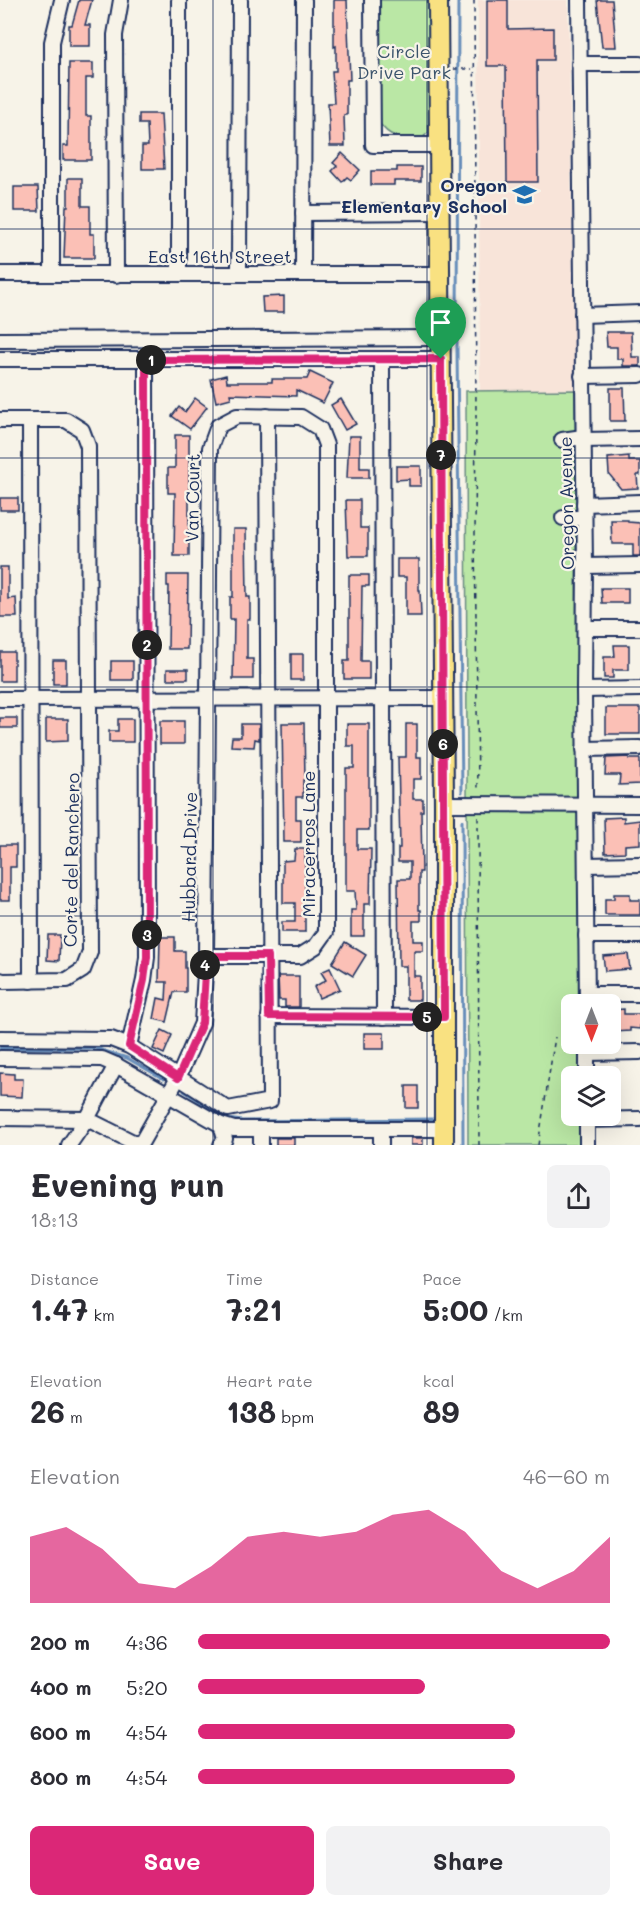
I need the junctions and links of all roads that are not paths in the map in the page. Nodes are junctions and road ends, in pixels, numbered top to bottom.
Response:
1 (62, 0) edge
2 (122, 0) edge
3 (179, 0) edge
4 (240, 0) edge
5 (304, 0) edge
6 (372, 0) edge
7 (438, 0) edge
8 (579, 0) edge
9 (579, 64) junction
10 (640, 64) edge
11 (439, 145) junction
12 (440, 212) junction
13 (303, 213) junction
14 (0, 274) edge
15 (52, 274) junction
16 (179, 274) junction
17 (239, 274) junction
18 (303, 274) junction
19 (440, 274) junction
20 (116, 275) junction
21 (640, 313) edge
22 (582, 315) junction
23 (441, 338) junction
24 (0, 340) edge
25 (0, 359) edge
26 (441, 359) junction
27 (146, 360) junction
28 (382, 360) junction
29 (640, 375) edge
30 (582, 376) junction
31 (267, 417) junction
32 (0, 420) edge
33 (30, 420) junction
34 (583, 438) junction
35 (640, 439) edge
36 (562, 440) dead end
37 (640, 502) edge
38 (584, 504) junction
39 (563, 518) dead end
40 (584, 518) junction
41 (640, 565) edge
42 (585, 566) junction
43 (585, 628) junction
44 (640, 628) edge
45 (640, 689) edge
46 (584, 690) junction
47 (442, 698) junction
48 (0, 699) edge
49 (30, 699) junction
50 (90, 699) junction
51 (147, 699) junction
52 (208, 699) junction
53 (267, 699) junction
54 (326, 699) junction
55 (383, 699) junction
56 (640, 748) edge
57 (585, 749) junction
58 (444, 804) junction
59 (640, 805) edge
60 (585, 806) junction
61 (640, 864) edge
62 (586, 865) junction
63 (586, 936) junction
64 (640, 936) edge
65 (206, 956) junction
66 (268, 956) junction
67 (0, 980) edge
68 (31, 981) junction
69 (586, 994) edge
70 (640, 994) edge
71 (621, 996) edge
72 (269, 1016) junction
73 (384, 1017) junction
74 (444, 1017) junction
75 (0, 1038) edge
76 (129, 1046) junction
77 (621, 1051) edge
78 (640, 1052) edge
79 (0, 1058) edge
80 (116, 1065) junction
81 (178, 1078) junction
82 (168, 1095) junction
83 (0, 1118) edge
84 (87, 1119) junction
85 (621, 1119) edge
86 (640, 1119) edge
87 (221, 1125) junction
88 (587, 1126) edge
89 (261, 1130) junction
90 (381, 1130) junction
91 (444, 1137) edge
92 (69, 1145) edge
93 (139, 1145) edge
94 (221, 1145) edge
95 (261, 1145) edge
96 (381, 1145) edge
97 (587, 1145) edge

1 - 15 street
2 - 20 street
3 - 16 street
4 - 17 street
5 - 13 street
6 - 11 street
7 - 11 main road
8 - 9 street, Oregon Avenue
9 - 10 street
9 - 22 street, Oregon Avenue
11 - 12 main road
12 - 13 street
12 - 19 main road
13 - 18 street
14 - 15 street, East 16th Street
15 - 20 street, East 16th Street
16 - 17 street, East 16th Street
16 - 20 street, East 16th Street
17 - 18 street, East 16th Street
18 - 19 street, East 16th Street
19 - 23 main road
21 - 22 street
22 - 30 street, Oregon Avenue
23 - 24 street
23 - 26 main road
25 - 27 street
26 - 28 street
26 - 47 main road
27 - 28 street
27 - 51 street
28 - 55 street
29 - 30 street
30 - 34 street, Oregon Avenue
31 - 52 street, Van Court
31 - 53 street
31 - 54 street, Van Court
32 - 33 street, Corte del Ranchero
33 - 49 street
33 - 50 street, Corte del Ranchero
34 - 35 street
34 - 36 street
34 - 38 street, Oregon Avenue
37 - 38 street
38 - 40 street, Oregon Avenue
39 - 40 street
40 - 42 street, Oregon Avenue
41 - 42 street
42 - 43 street, Oregon Avenue
43 - 44 street
43 - 46 street, Oregon Avenue
45 - 46 street
46 - 57 street, Oregon Avenue
47 - 55 street
47 - 58 main road
48 - 49 street
49 - 50 street
49 - 68 street
50 - 51 street
50 - 68 street, Corte del Ranchero
51 - 52 street
51 - 76 street
52 - 53 street
52 - 65 street, Hubbard Drive
53 - 54 street
53 - 66 street
54 - 55 street
54 - 66 street, Miracerros Lane
55 - 73 street
56 - 57 street
57 - 60 street, Oregon Avenue
58 - 60 street
58 - 74 main road
59 - 60 street
60 - 62 street, Oregon Avenue
61 - 62 street
62 - 63 street, Oregon Avenue
63 - 64 street
63 - 69 street, Oregon Avenue
65 - 66 street, Miracerros Lane
65 - 81 street, Hubbard Drive
66 - 72 street
67 - 68 street, Corte del Ranchero
70 - 71 street
72 - 73 street
72 - 81 street
73 - 74 street
74 - 91 main road
75 - 76 street
76 - 81 street
77 - 78 street
79 - 80 street
80 - 82 street
80 - 84 street
81 - 82 street, Hubbard Drive
82 - 87 street
82 - 93 street, Hubbard Drive
83 - 84 street
84 - 92 street
84 - 93 street
85 - 86 street
87 - 89 street
87 - 94 street
88 - 97 street
89 - 90 street
89 - 95 street
90 - 91 street
90 - 96 street

